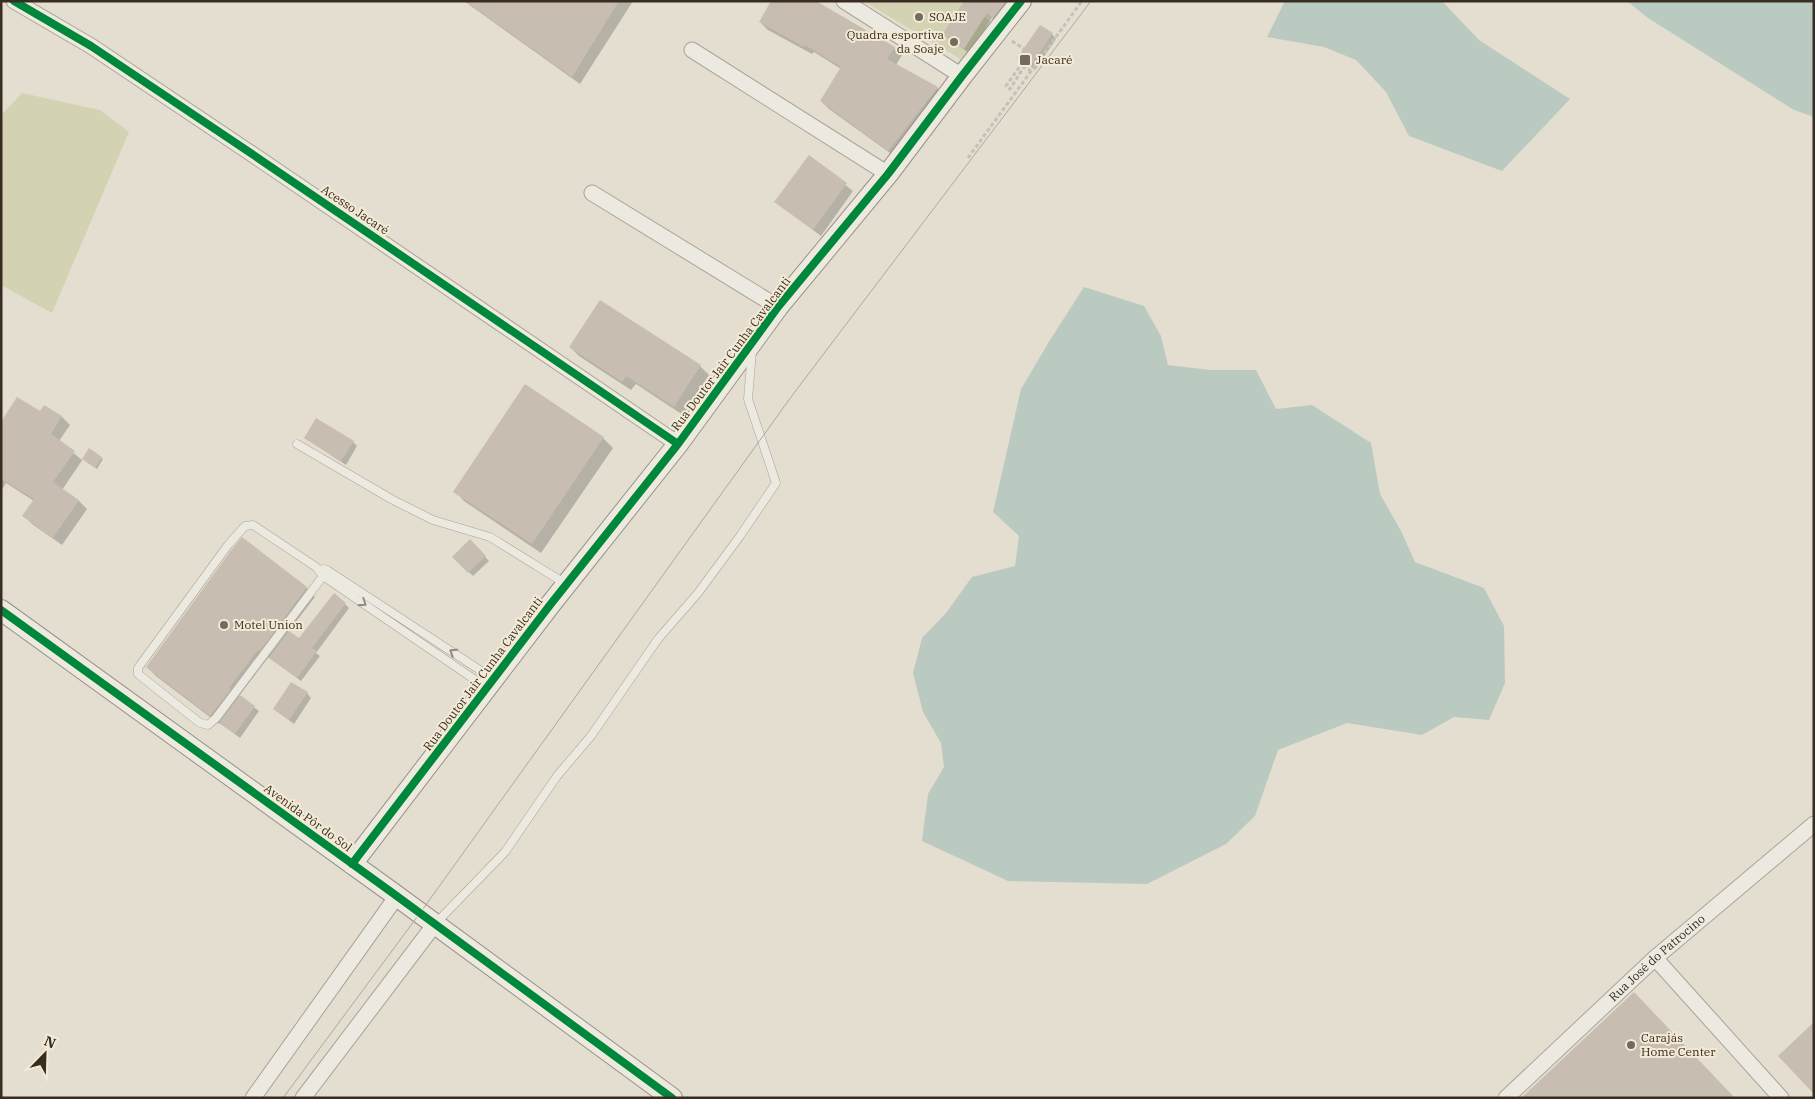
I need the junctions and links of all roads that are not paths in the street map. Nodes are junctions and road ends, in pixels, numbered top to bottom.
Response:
1 (14, 1) edge
2 (844, 1) edge
3 (1021, 1) edge
4 (692, 50) dead end
5 (962, 76) junction
6 (888, 174) junction
7 (592, 193) dead end
8 (778, 307) junction
9 (752, 345) junction
10 (297, 444) dead end
11 (678, 444) junction
12 (325, 573) junction
13 (566, 584) junction
14 (1, 610) edge
15 (490, 683) junction
16 (1811, 830) edge
17 (352, 864) junction
18 (397, 896) junction
19 (435, 924) junction
20 (1655, 958) junction
21 (253, 1098) edge
22 (303, 1098) edge
23 (672, 1098) edge
24 (1506, 1098) edge
25 (1781, 1098) edge

1 - 11 street, Acesso Jacaré
2 - 5 street
3 - 5 street, Rua Doutor Jair Cunha Cavalcanti
4 - 6 street
5 - 6 street, Rua Doutor Jair Cunha Cavalcanti
6 - 8 street, Rua Doutor Jair Cunha Cavalcanti
7 - 8 street
8 - 9 street, Rua Doutor Jair Cunha Cavalcanti
9 - 11 street, Rua Doutor Jair Cunha Cavalcanti
9 - 19 lane
10 - 13 lane
11 - 13 street, Rua Doutor Jair Cunha Cavalcanti
12 - 12 lane
12 - 15 lane
13 - 15 street, Rua Doutor Jair Cunha Cavalcanti
14 - 17 street, Avenida Pôr do Sol
15 - 17 street, Rua Doutor Jair Cunha Cavalcanti
16 - 20 street, Rua José do Patrocino
17 - 18 street, Avenida Pôr do Sol
18 - 19 street, Avenida Pôr do Sol
18 - 21 street
19 - 22 street
19 - 23 street, Avenida Pôr do Sol
20 - 24 street, Rua José do Patrocino
20 - 25 street

